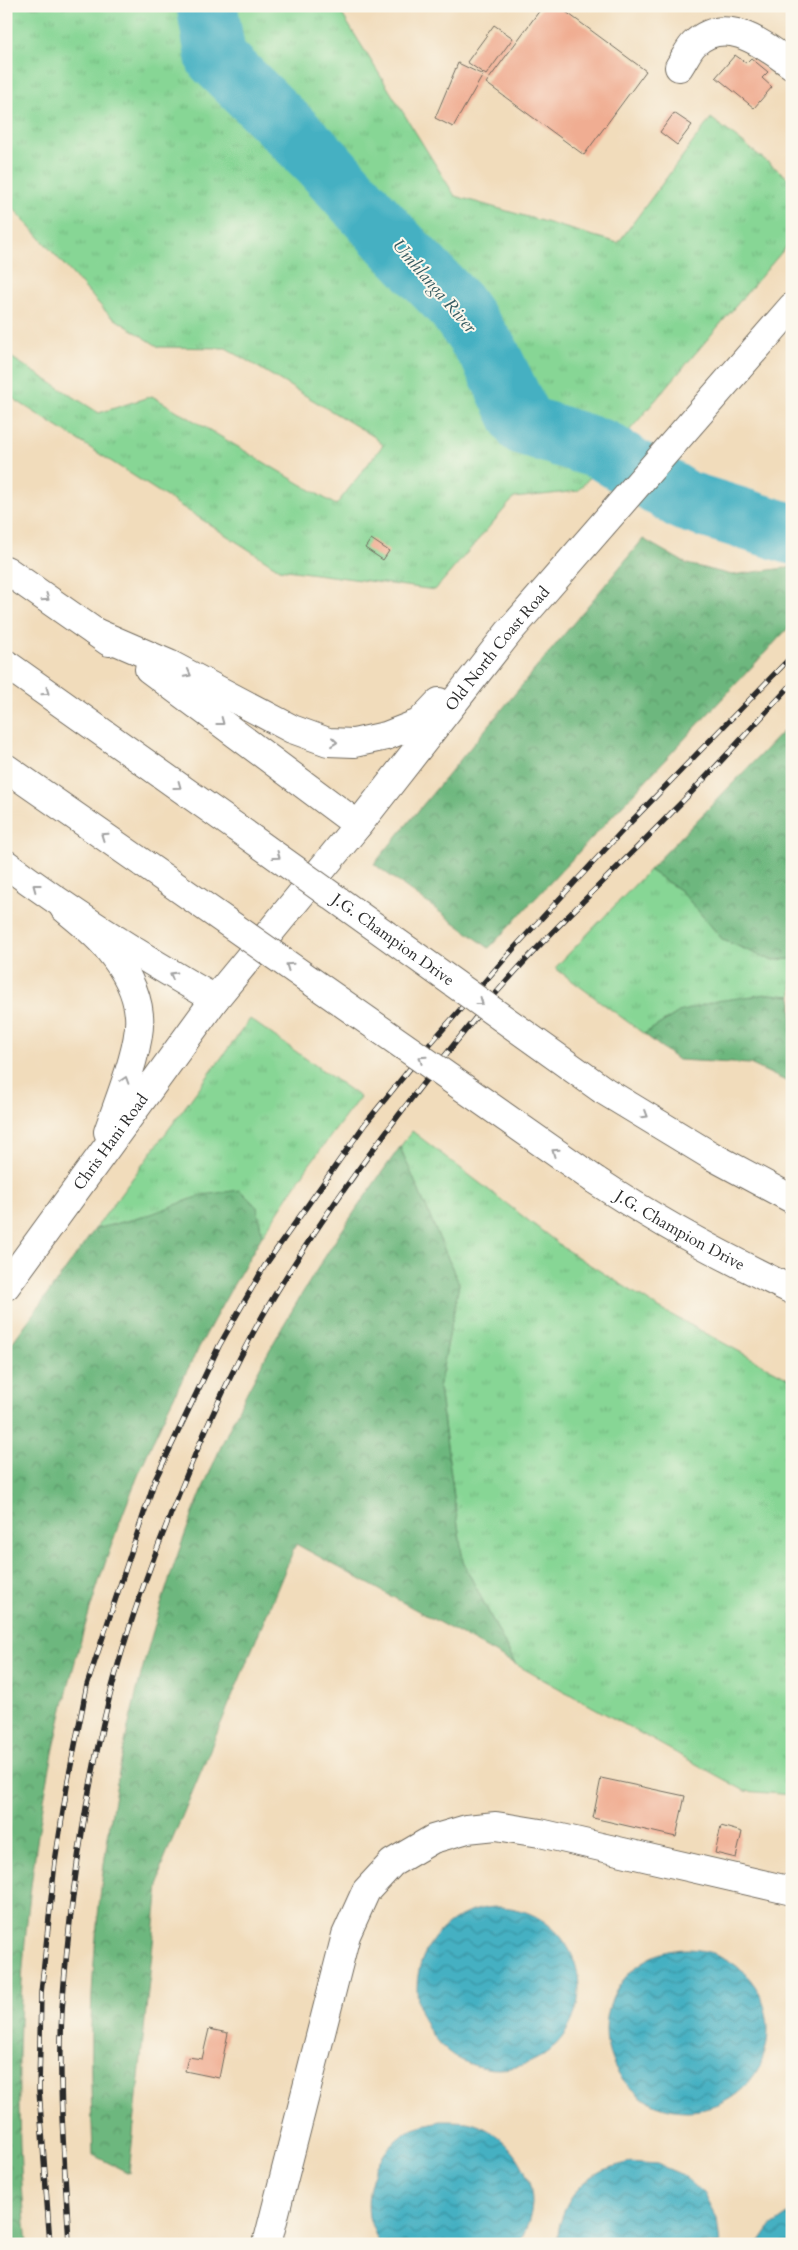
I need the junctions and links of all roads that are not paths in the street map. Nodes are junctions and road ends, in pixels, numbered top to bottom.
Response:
1 (792, 65) edge
2 (679, 67) dead end
3 (792, 308) edge
4 (6, 570) edge
5 (95, 632) junction
6 (509, 632) junction
7 (6, 664) edge
8 (6, 768) edge
9 (358, 825) junction
10 (6, 864) edge
11 (64, 908) junction
12 (215, 999) junction
13 (98, 1160) junction
14 (792, 1199) edge
15 (6, 1286) edge
16 (792, 1290) edge
17 (792, 1891) edge
18 (267, 2244) edge

1 - 2 street
3 - 6 street, Old North Coast Road
4 -> 5 street
5 -> 6 street
5 -> 9 street
6 - 9 street, Old North Coast Road
7 -> 14 street, J.G. Champion Drive, bridge
16 -> 8 street, J.G. Champion Drive, bridge
9 - 12 street, Old North Coast Road
11 -> 10 street
12 -> 11 street
13 -> 11 street
12 - 13 street, Chris Hani Road
13 - 15 street, Chris Hani Road
17 - 18 street

